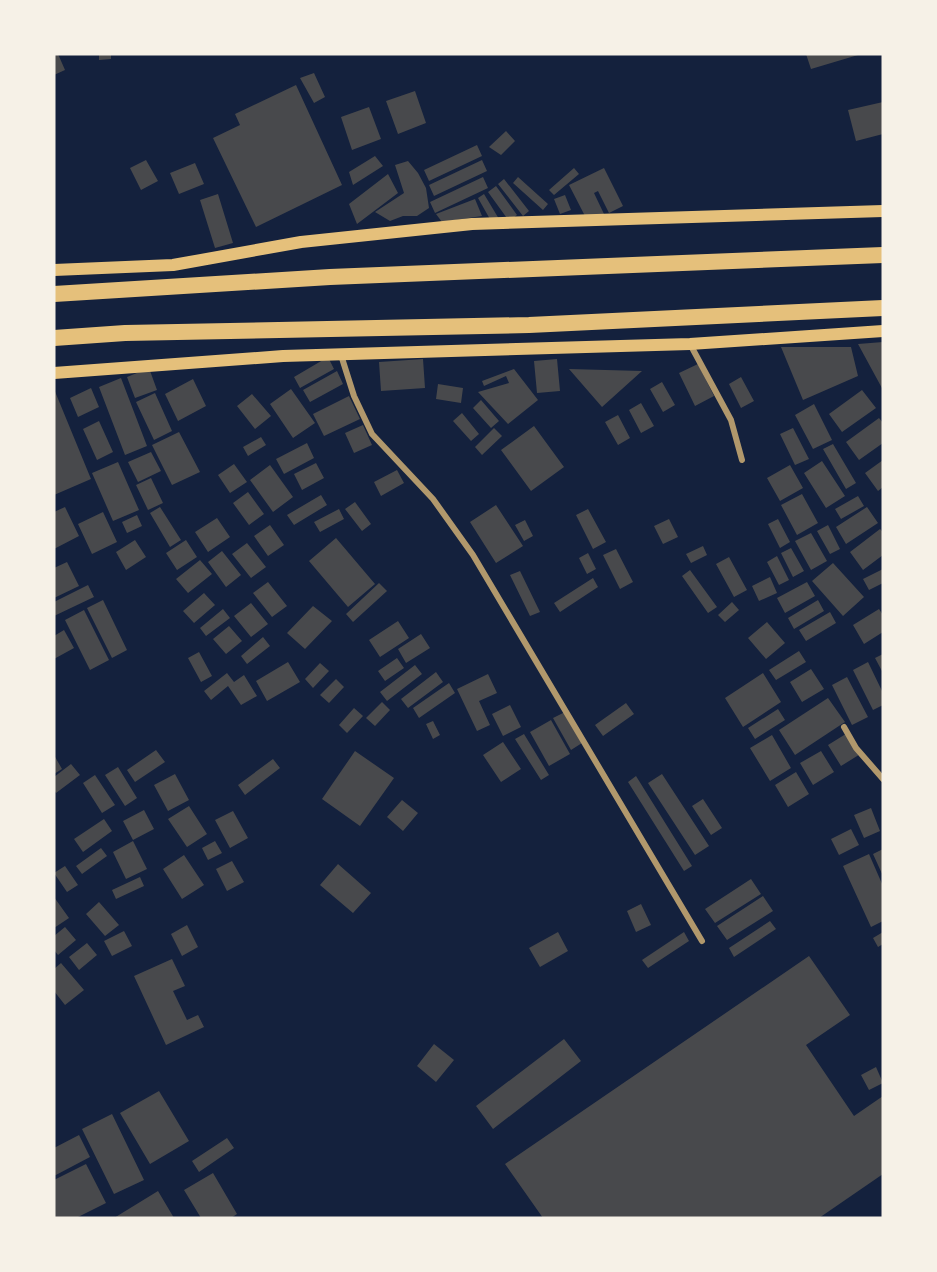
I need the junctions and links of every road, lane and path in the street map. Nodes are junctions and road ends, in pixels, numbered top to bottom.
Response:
1 (883, 211) edge
2 (883, 255) edge
3 (54, 270) edge
4 (54, 294) edge
5 (883, 308) edge
6 (883, 331) edge
7 (54, 338) edge
8 (690, 344) junction
9 (341, 354) junction
10 (54, 373) edge
11 (742, 460) dead end
12 (844, 727) dead end
13 (883, 779) edge
14 (702, 941) dead end

1 - 3 main road
2 - 4 highway
5 - 7 highway
6 - 8 main road
8 - 9 main road
8 - 11 street
9 - 10 main road
9 - 14 street
12 - 13 street

